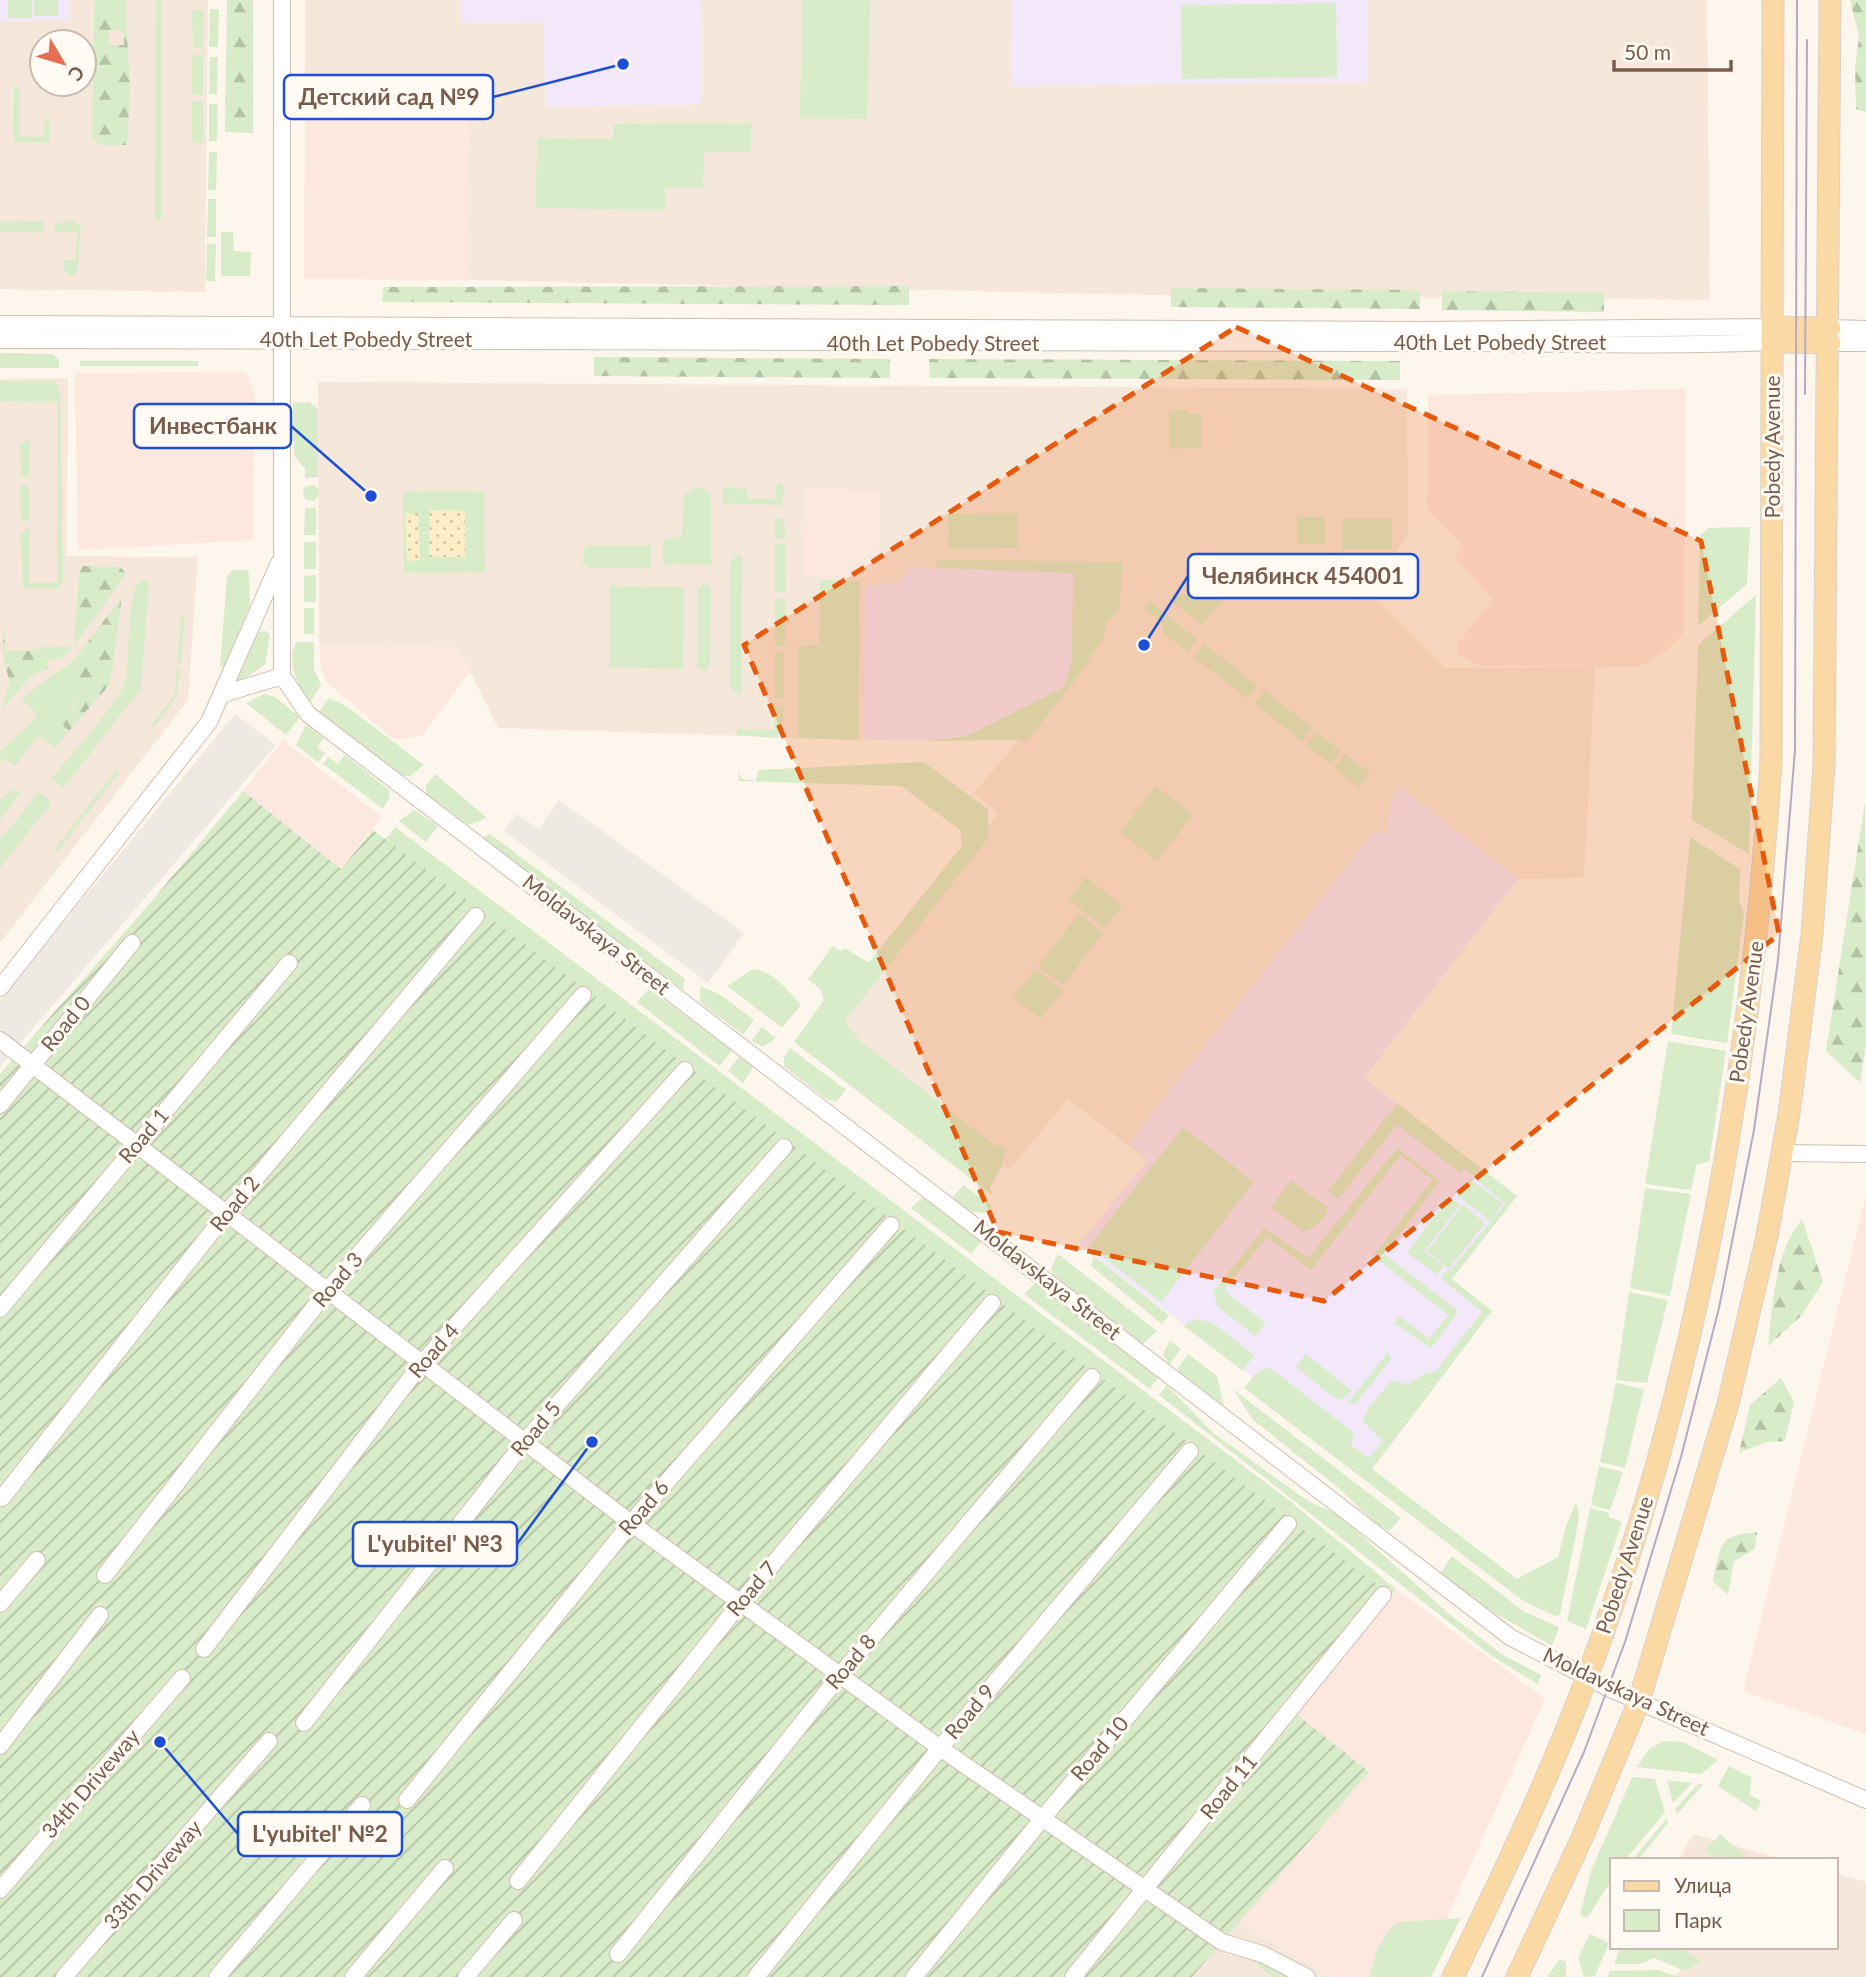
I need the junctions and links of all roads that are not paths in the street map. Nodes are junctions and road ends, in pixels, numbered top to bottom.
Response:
1 (282, 0) edge
2 (1773, 0) edge
3 (1830, 0) edge
4 (0, 324) edge
5 (955, 329) junction
6 (1866, 329) edge
7 (283, 332) junction
8 (1774, 335) junction
9 (1830, 335) junction
10 (1427, 336) junction
11 (914, 337) junction
12 (0, 340) edge
13 (1866, 343) edge
14 (955, 346) junction
15 (283, 554) junction
16 (282, 676) junction
17 (223, 694) junction
18 (476, 916) dead end
19 (132, 943) dead end
20 (289, 963) dead end
21 (0, 988) edge
22 (583, 995) dead end
23 (0, 1040) edge
24 (32, 1066) junction
25 (685, 1070) dead end
26 (0, 1105) edge
27 (136, 1146) junction
28 (784, 1147) dead end
29 (1782, 1153) junction
30 (1866, 1154) edge
31 (226, 1214) junction
32 (891, 1224) dead end
33 (327, 1292) junction
34 (992, 1303) dead end
35 (0, 1309) edge
36 (421, 1364) junction
37 (1092, 1377) dead end
38 (526, 1440) junction
39 (1190, 1451) dead end
40 (2, 1497) dead end
41 (631, 1523) junction
42 (1288, 1524) dead end
43 (37, 1560) dead end
44 (105, 1575) dead end
45 (1383, 1595) dead end
46 (742, 1601) junction
47 (0, 1604) edge
48 (100, 1615) dead end
49 (204, 1649) dead end
50 (841, 1674) junction
51 (182, 1678) dead end
52 (1587, 1678) junction
53 (1639, 1701) junction
54 (304, 1723) dead end
55 (269, 1741) dead end
56 (0, 1746) edge
57 (940, 1748) junction
58 (407, 1800) dead end
59 (1866, 1800) edge
60 (362, 1805) dead end
61 (1042, 1819) junction
62 (445, 1868) dead end
63 (518, 1881) dead end
64 (0, 1890) edge
65 (1146, 1890) junction
66 (514, 1920) dead end
67 (618, 1954) dead end
68 (64, 1977) edge
69 (217, 1977) edge
70 (354, 1977) edge
71 (466, 1977) edge
72 (756, 1977) edge
73 (914, 1977) edge
74 (1073, 1977) edge
75 (1307, 1977) edge
76 (1453, 1977) edge
77 (1517, 1977) edge

1 - 7 street
2 - 8 main road, Pobedy Avenue
3 - 9 main road
4 - 7 street, 40th Let Pobedy Street
5 - 10 street, 40th Let Pobedy Street
5 - 11 street, 40th Let Pobedy Street
5 - 14 street
6 - 9 street, 40th Let Pobedy Street
7 - 11 street, 40th Let Pobedy Street
7 - 12 street, 40th Let Pobedy Street
7 - 15 street
8 - 9 main road, 40th Let Pobedy Street
8 - 10 street, 40th Let Pobedy Street
8 - 52 main road, Pobedy Avenue
9 - 13 street, 40th Let Pobedy Street
9 - 29 main road
10 - 14 street, 40th Let Pobedy Street
11 - 14 street, 40th Let Pobedy Street
15 - 16 street
15 - 17 street
16 - 17 street
16 - 52 street, Moldavskaya Street
17 - 21 street
18 - 31 street, Road 2
19 - 24 street, Road 0
20 - 27 street, Road 1
22 - 33 street, Road 3
23 - 24 street
24 - 26 street, Road 0
24 - 27 street
25 - 36 street, Road 4
27 - 31 street
27 - 35 street, Road 1
28 - 38 street, Road 5
29 - 30 street
29 - 53 main road
31 - 33 street
31 - 40 street, Road 2
32 - 41 street, Road 6
33 - 36 street
33 - 44 street, Road 3
34 - 46 street, Road 7
36 - 38 street
36 - 49 street, Road 4
37 - 50 street, Road 8
38 - 41 street
38 - 54 street, Road 5
39 - 57 street, Road 9
41 - 46 street
41 - 58 street, Road 6
42 - 61 street, Road 10
43 - 47 street
45 - 65 street, Road 11
46 - 50 street
46 - 63 street, Road 7
48 - 56 street
50 - 57 street
50 - 67 street, Road 8
51 - 64 street, 34th Driveway
52 - 53 street, Moldavskaya Street
52 - 76 main road, Pobedy Avenue
53 - 59 street, Moldavskaya Street
53 - 77 main road
55 - 68 street, 33th Driveway
57 - 61 street
57 - 72 street, Road 9
60 - 69 street
61 - 65 street
61 - 73 street, Road 10
62 - 70 street
65 - 74 street, Road 11
65 - 75 street
66 - 71 street

